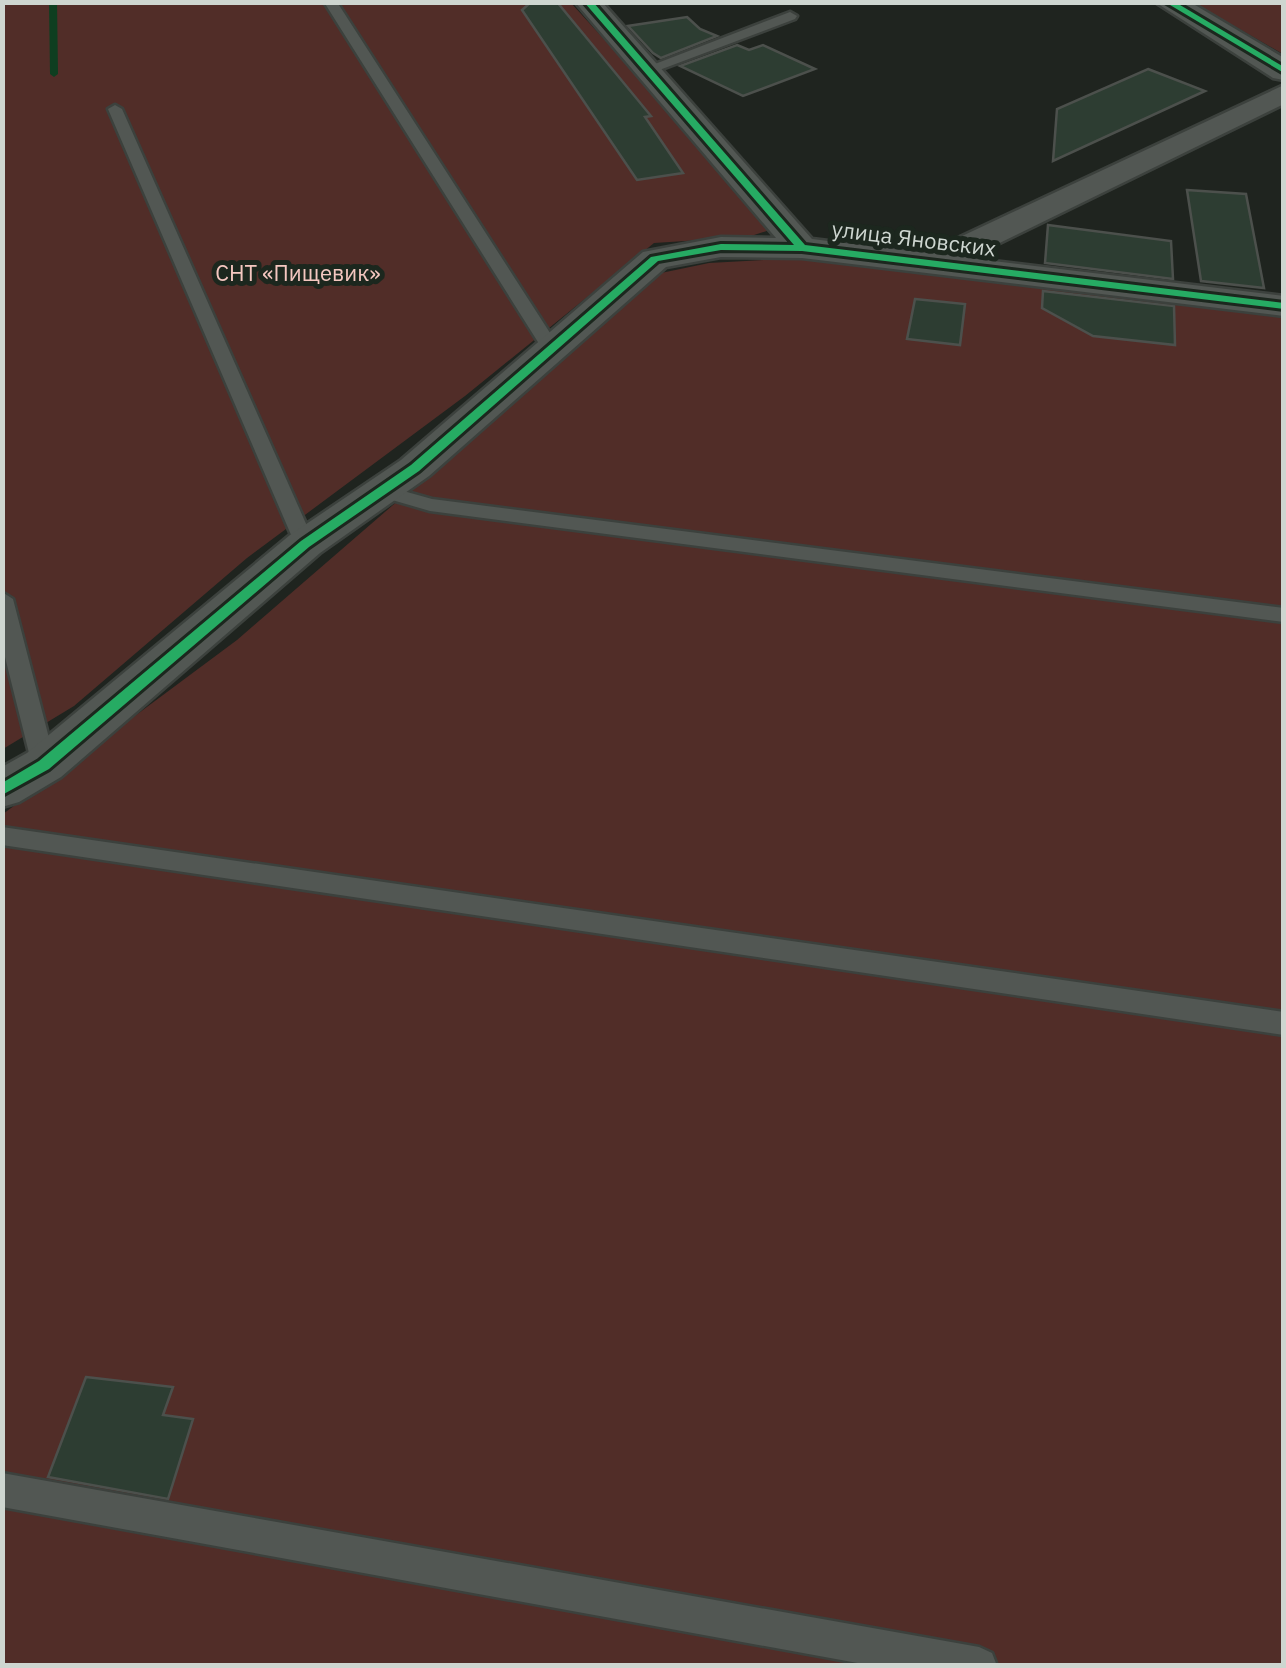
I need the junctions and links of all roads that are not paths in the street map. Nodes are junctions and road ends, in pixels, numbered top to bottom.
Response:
1 (330, 2) edge
2 (588, 2) edge
3 (1169, 2) edge
4 (1199, 10) edge
5 (790, 16) dead end
6 (649, 69) junction
7 (1284, 71) edge
8 (1284, 93) edge
9 (114, 109) dead end
10 (802, 248) junction
11 (932, 263) junction
12 (1284, 306) edge
13 (552, 350) junction
14 (382, 491) junction
15 (305, 544) junction
16 (2, 599) edge
17 (1284, 615) edge
18 (44, 764) junction
19 (2, 790) edge
20 (2, 836) edge
21 (1284, 1024) edge
22 (2, 1490) edge
23 (979, 1666) edge

1 - 13 lane
2 - 6 street, улица Яновских
3 - 4 street
4 - 7 street
5 - 6 lane
6 - 10 street, улица Яновских
8 - 11 street
9 - 15 lane
10 - 11 street, улица Яновских
10 - 13 street
11 - 12 street, улица Яновских
13 - 14 street
14 - 15 street
14 - 17 lane
15 - 18 street
16 - 18 lane
18 - 19 street
20 - 21 lane
22 - 23 lane

